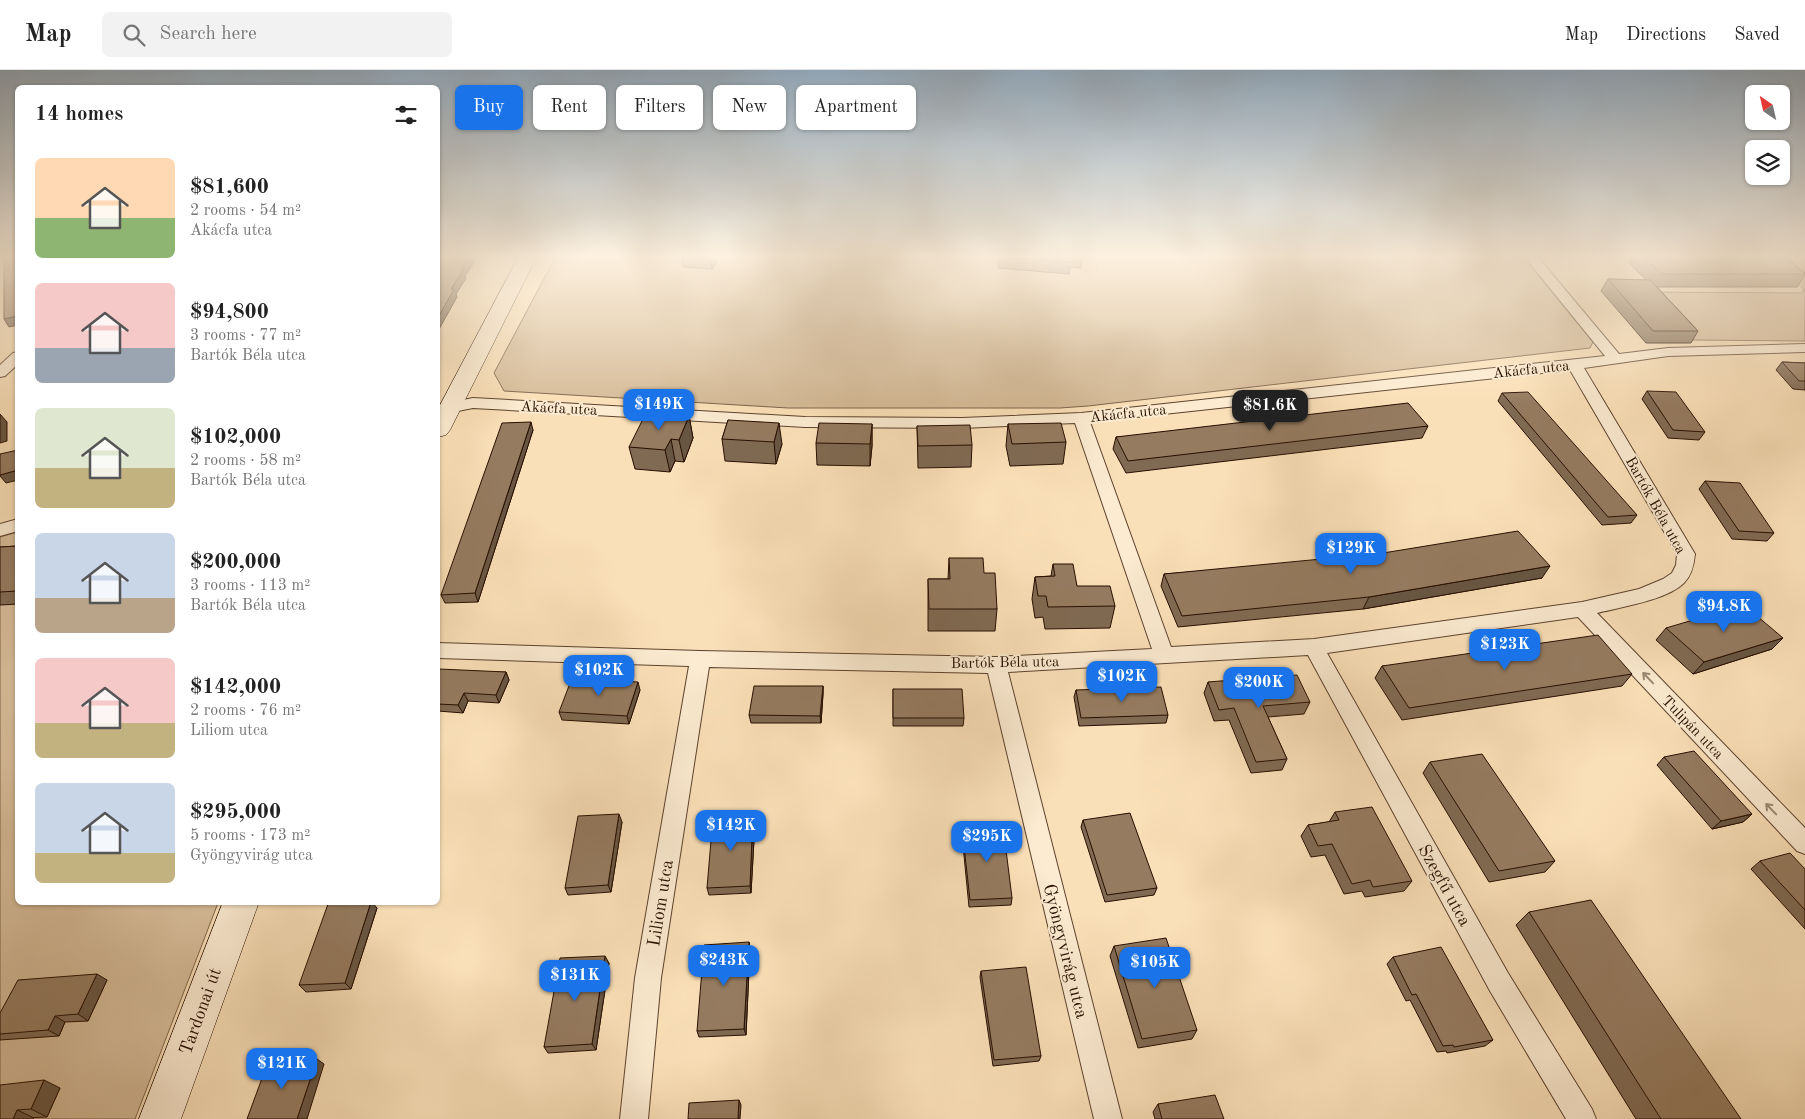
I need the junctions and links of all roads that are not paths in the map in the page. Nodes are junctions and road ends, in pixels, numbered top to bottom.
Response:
1 (501, 305) edge
2 (1570, 305) edge
3 (1805, 348) edge
4 (15, 359) edge
5 (1615, 359) junction
6 (1575, 365) junction
7 (0, 373) edge
8 (443, 408) edge
9 (1082, 418) junction
10 (440, 421) edge
11 (15, 526) edge
12 (0, 530) edge
13 (1582, 609) junction
14 (1314, 648) junction
15 (440, 650) edge
16 (1164, 655) junction
17 (700, 659) junction
18 (996, 665) junction
19 (1805, 844) edge
20 (240, 905) edge
21 (160, 1119) edge
22 (634, 1119) edge
23 (1108, 1119) edge
24 (1582, 1119) edge

1 - 8 street
2 - 5 street
3 - 5 street, Akácfa utca
4 - 7 street
5 - 6 street, Akácfa utca
6 - 9 street, Akácfa utca
6 - 13 street, Bartók Béla utca
8 - 9 street, Akácfa utca
8 - 10 street
9 - 16 street
11 - 12 street
13 - 14 street, Bartók Béla utca
19 -> 13 street, Tulipán utca
14 - 16 street, Bartók Béla utca
14 - 24 street, Szegfű utca
15 - 17 street, Bartók Béla utca
16 - 18 street, Bartók Béla utca
17 - 18 street, Bartók Béla utca
17 - 22 street, Liliom utca
18 - 23 street, Gyöngyvirág utca
20 - 21 street, Tardonai út

